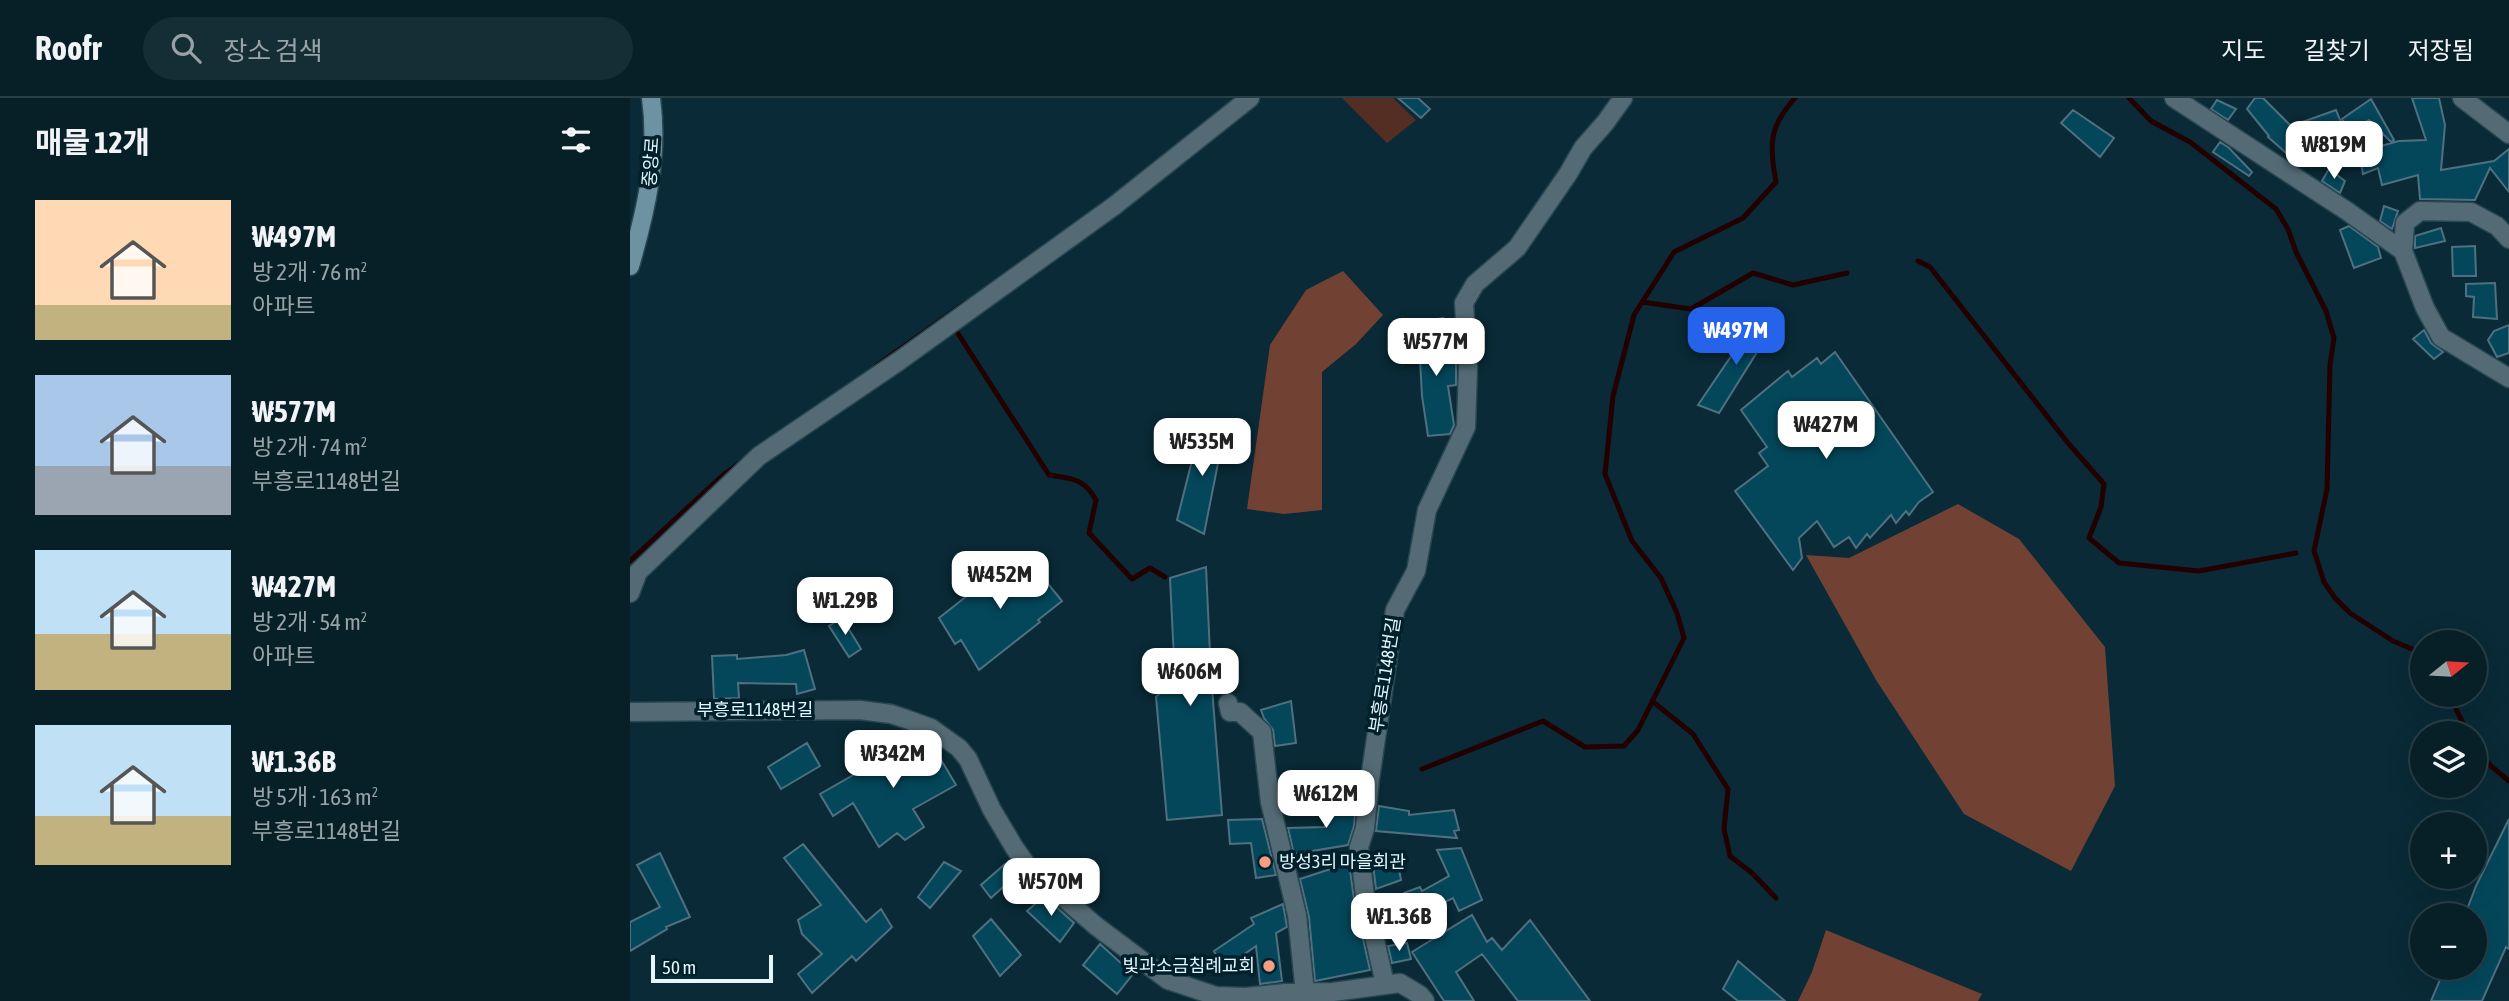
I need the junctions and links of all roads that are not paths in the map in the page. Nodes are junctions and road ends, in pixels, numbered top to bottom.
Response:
1 (651, 98) edge
2 (1250, 98) edge
3 (1623, 98) edge
4 (2462, 98) edge
5 (2178, 99) edge
6 (2509, 134) edge
7 (2509, 239) edge
8 (2403, 251) junction
9 (630, 266) edge
10 (2509, 378) edge
11 (630, 593) edge
12 (1228, 703) dead end
13 (630, 712) edge
14 (1385, 984) junction
15 (1305, 993) junction
16 (1334, 997) edge
17 (1425, 1001) edge

1 - 9 main road, 중앙로
2 - 11 street
3 - 14 street, 부흥로1148번길
4 - 6 street
5 - 8 street
7 - 8 street
8 - 10 street
12 - 15 street
13 - 15 street, 부흥로1148번길
14 - 16 street, 부흥로1148번길
14 - 17 street, 부흥로1148번길
15 - 16 street, 부흥로1148번길

